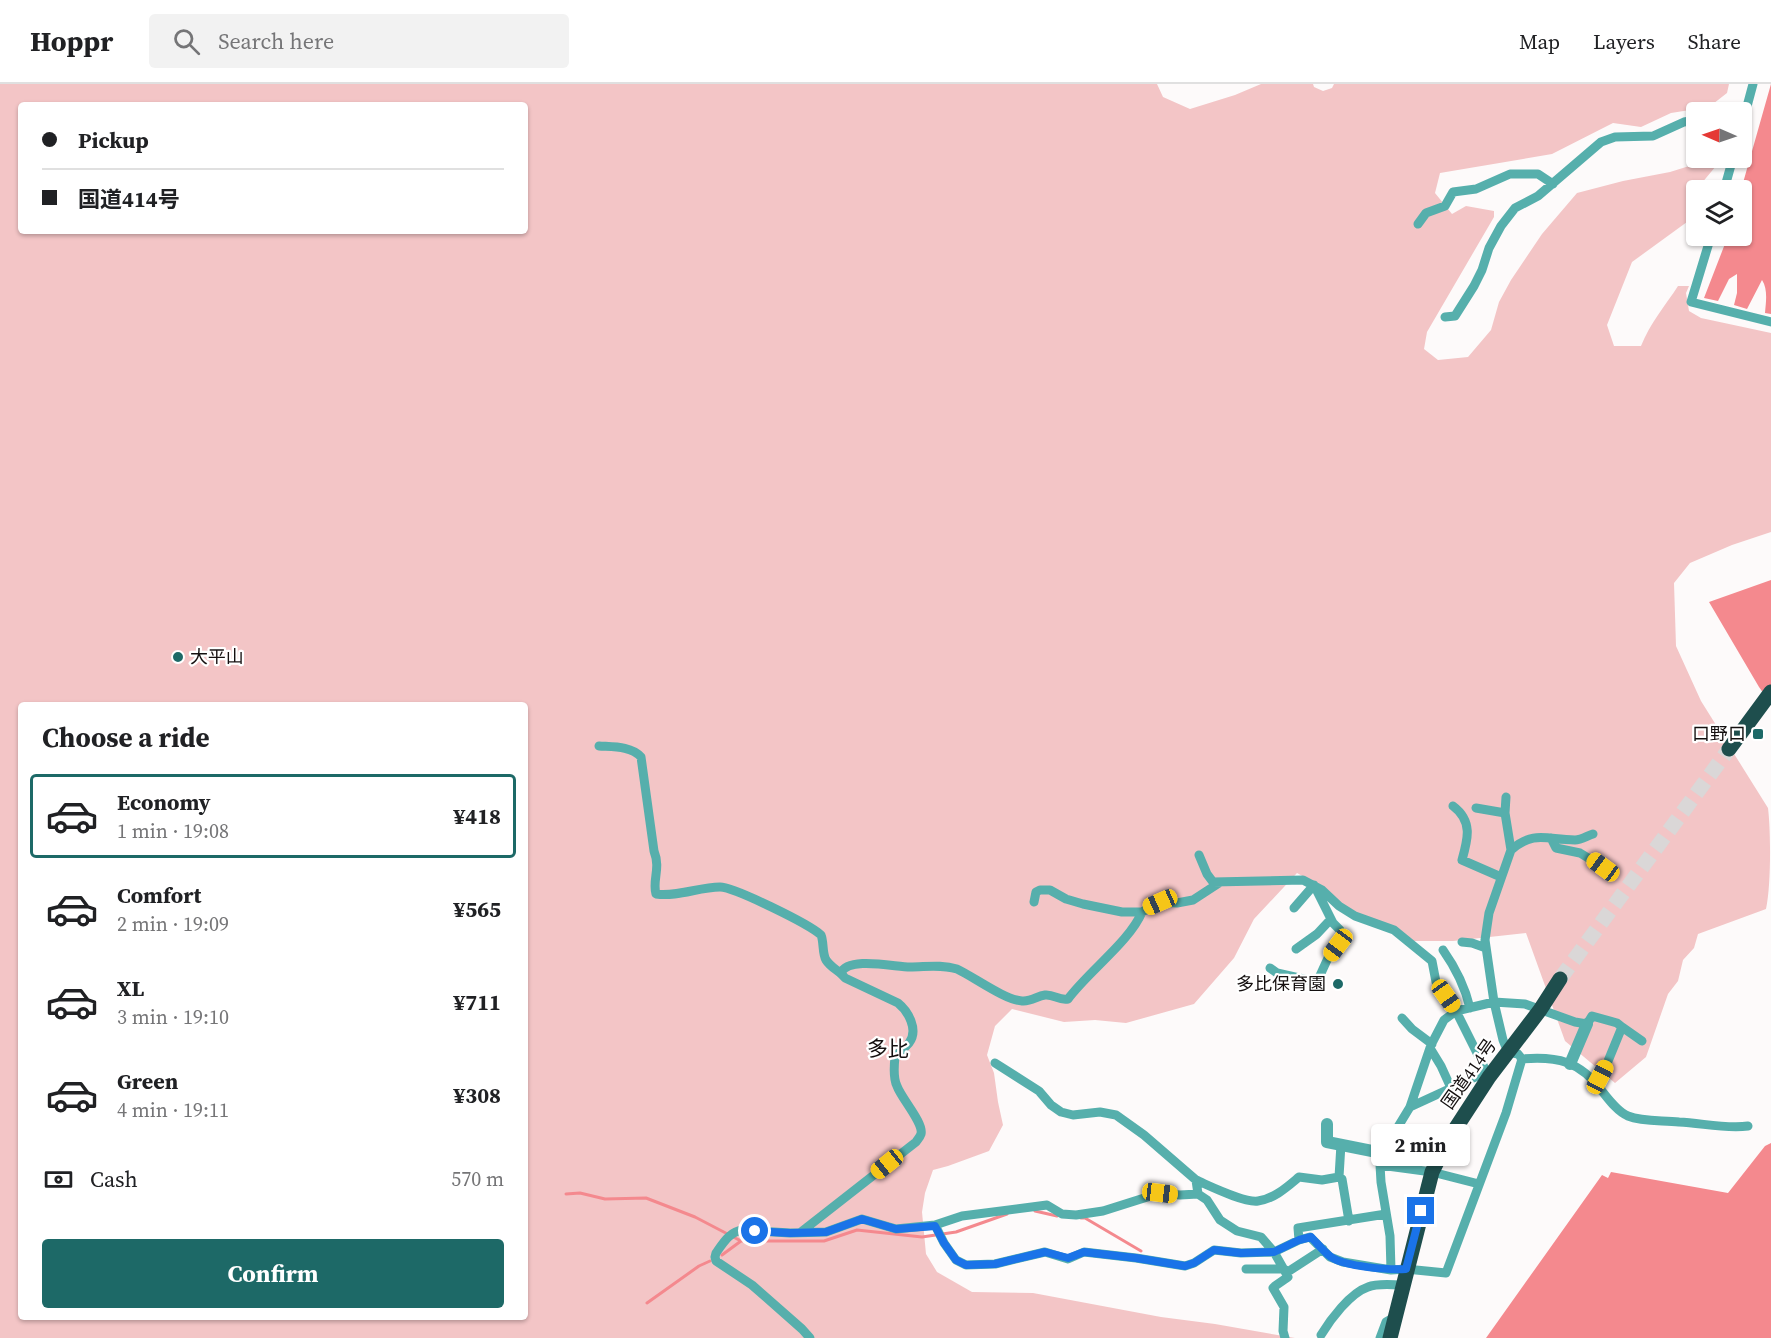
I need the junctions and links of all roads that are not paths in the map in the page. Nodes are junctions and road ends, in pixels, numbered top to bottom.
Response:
1 (1753, 84) edge
2 (1747, 102) edge
3 (1686, 122) edge
4 (1553, 184) junction
5 (1418, 224) dead end
6 (1708, 246) edge
7 (1445, 317) dead end
8 (1771, 322) edge
9 (1767, 697) edge
10 (599, 746) dead end
11 (1729, 749) tunnel mouth
12 (1506, 797) dead end
13 (1453, 806) dead end
14 (1476, 808) dead end
15 (1505, 813) junction
16 (1593, 834) dead end
17 (1551, 838) junction
18 (1511, 850) junction
19 (1199, 855) dead end
20 (1603, 867) dead end
21 (1502, 877) junction
22 (1219, 883) junction
23 (1314, 885) junction
24 (1034, 902) dead end
25 (1294, 908) dead end
26 (1142, 912) junction
27 (1331, 919) junction
28 (1462, 942) dead end
29 (1486, 948) junction
30 (1296, 949) dead end
31 (1443, 950) dead end
32 (1270, 968) dead end
33 (842, 973) junction
34 (1560, 979) tunnel mouth
35 (1494, 1002) junction
36 (1470, 1008) junction
37 (1540, 1010) junction
38 (1456, 1011) junction
39 (1402, 1018) dead end
40 (1587, 1024) junction
41 (1622, 1027) junction
42 (1642, 1041) dead end
43 (1431, 1046) junction
44 (1515, 1055) junction
45 (995, 1064) dead end
46 (1570, 1064) junction
47 (1489, 1077) junction
48 (1596, 1082) junction
49 (1451, 1088) junction
50 (1410, 1107) junction
51 (1327, 1124) dead end
52 (1748, 1126) dead end
53 (1341, 1144) junction
54 (1381, 1159) junction
55 (1432, 1172) junction
56 (1339, 1177) junction
57 (1196, 1180) junction
58 (1479, 1184) junction
59 (1198, 1194) junction
60 (1386, 1214) junction
61 (1349, 1221) junction
62 (935, 1226) junction
63 (801, 1232) junction
64 (1299, 1240) junction
65 (1323, 1249) junction
66 (1274, 1252) junction
67 (1246, 1269) dead end
68 (1399, 1269) junction
69 (1285, 1271) junction
70 (1402, 1285) junction
71 (1395, 1317) junction
72 (1321, 1335) dead end
73 (810, 1338) edge
74 (1285, 1338) edge
75 (1380, 1338) edge
76 (1390, 1338) edge

1 - 2 street
3 - 4 street
4 - 5 street
4 - 7 street
6 - 8 street
9 - 11 highway
10 - 33 street
12 - 15 street
13 - 21 street
14 - 15 street
15 - 18 street
16 - 17 street
17 - 18 street
17 - 20 street
18 - 21 street
19 - 22 street
21 - 29 street
22 - 23 street
22 - 26 street
23 - 25 street
23 - 27 street
23 - 38 street
24 - 26 street
26 - 33 street
27 - 30 street
27 - 32 street
28 - 29 street
29 - 35 street
31 - 36 street
33 - 63 street
34 - 37 highway, 国道414号
35 - 36 street
35 - 37 street
35 - 44 street
36 - 38 street
37 - 40 street
37 - 44 highway, 国道414号
38 - 43 street
38 - 47 street
39 - 43 street
40 - 41 street
40 - 46 street
41 - 42 street
41 - 48 street
43 - 49 street
43 - 50 street
44 - 46 street
44 - 47 highway, 国道414号
44 - 58 street
45 - 57 street
46 - 48 street
47 - 49 street
47 - 55 highway, 国道414号
48 - 52 street
49 - 50 street
50 - 54 street
51 - 53 street
53 - 54 street
53 - 56 street
54 - 55 street
54 - 60 street
55 - 58 street
55 - 68 highway, 国道414号
56 - 57 street
56 - 61 street
57 - 59 street
58 - 68 street
59 - 62 street
59 - 66 street
60 - 61 street
60 - 68 street
61 - 64 street
62 - 63 street
62 - 66 street
63 - 73 street
64 - 65 street
64 - 66 street
65 - 68 street
65 - 69 street
66 - 69 street
67 - 69 street
68 - 70 highway, 国道414号
69 - 74 street
70 - 71 highway, 国道414号
70 - 72 street
71 - 75 street
71 - 76 highway, 国道414号

